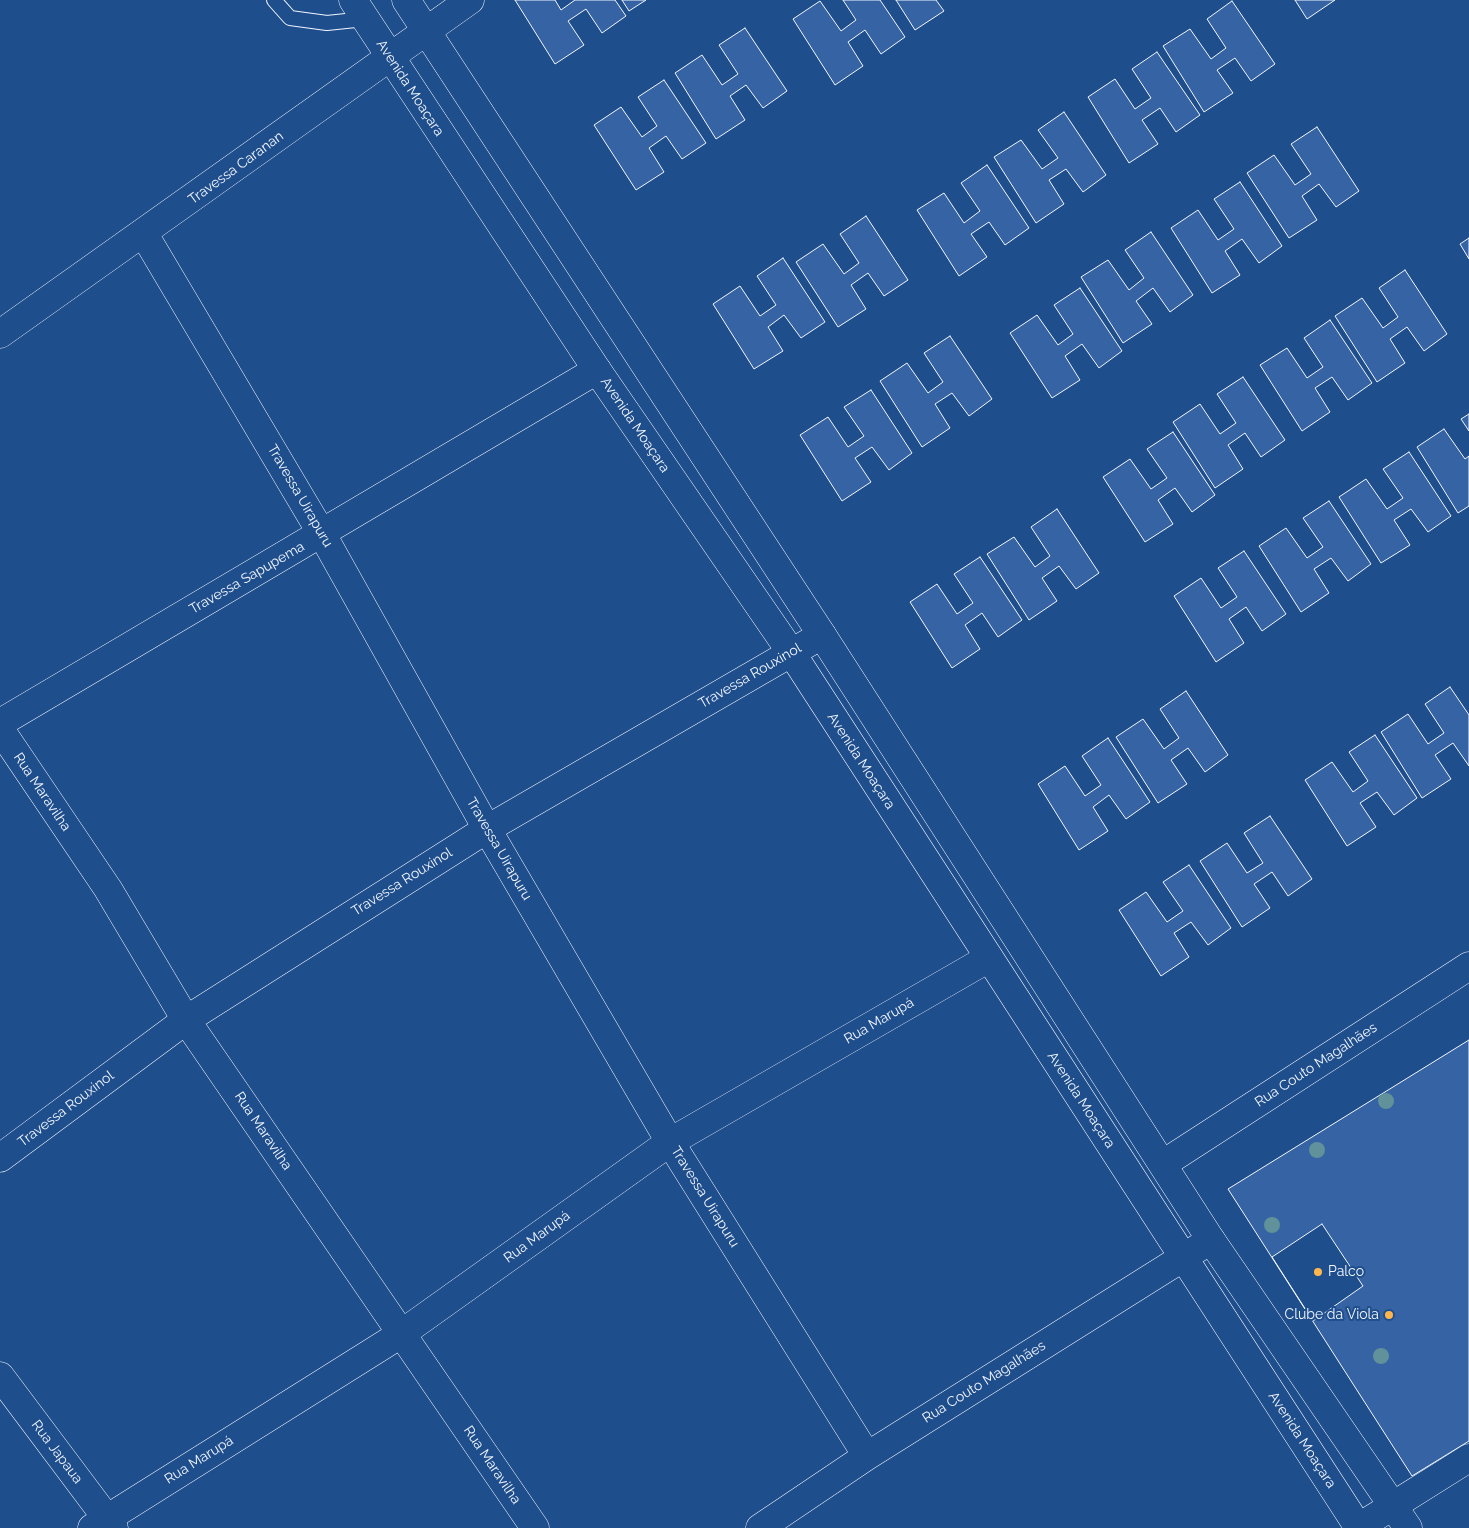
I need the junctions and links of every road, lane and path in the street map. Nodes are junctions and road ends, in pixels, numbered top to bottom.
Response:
1 (274, 0) edge
2 (406, 0) edge
3 (470, 0) edge
4 (359, 10) edge
5 (426, 30) junction
6 (390, 57) junction
7 (144, 234) junction
8 (0, 334) edge
9 (597, 370) junction
10 (322, 534) junction
11 (822, 635) junction
12 (791, 652) junction
13 (0, 723) edge
14 (0, 729) edge
15 (487, 828) junction
16 (989, 958) junction
17 (1469, 966) edge
18 (186, 1020) junction
19 (670, 1142) junction
20 (0, 1158) edge
21 (1163, 1164) junction
22 (1211, 1240) junction
23 (1183, 1258) junction
24 (401, 1334) junction
25 (0, 1376) edge
26 (867, 1456) junction
27 (1469, 1458) edge
28 (1401, 1517) edge
29 (104, 1525) edge
30 (1359, 1527) edge
31 (535, 1528) edge
32 (760, 1528) edge

1 - 4 lane
2 - 5 street
3 - 5 street, Travessa Caranan
4 - 6 street, Avenida Moaçara
5 - 6 street, Travessa Caranan
5 - 11 street
6 - 7 street, Travessa Caranan
6 - 9 street, Avenida Moaçara
7 - 8 street, Travessa Caranan
7 - 10 street, Travessa Uirapuru
9 - 10 street, Travessa Sapupema
9 - 12 street, Avenida Moaçara
10 - 13 street, Travessa Sapupema
10 - 15 street, Travessa Uirapuru
11 - 12 street, Travessa Rouxinol
11 - 21 street
12 - 15 street, Travessa Rouxinol
12 - 16 street, Avenida Moaçara
14 - 18 street, Rua Maravilha
15 - 18 street, Travessa Rouxinol
15 - 19 street, Travessa Uirapuru
16 - 19 street, Rua Marupá
16 - 23 street, Avenida Moaçara
17 - 21 street, Rua Couto Magalhães
18 - 20 street, Travessa Rouxinol
18 - 24 street, Rua Maravilha
19 - 24 street, Rua Marupá
19 - 26 street, Travessa Uirapuru
21 - 22 street
22 - 23 street, Rua Couto Magalhães
22 - 28 street
23 - 26 street, Rua Couto Magalhães
23 - 30 street, Avenida Moaçara
24 - 29 street, Rua Marupá
24 - 31 street, Rua Maravilha
25 - 29 street, Rua Japaua
26 - 32 street, Rua Couto Magalhães
27 - 28 street
28 - 30 street

